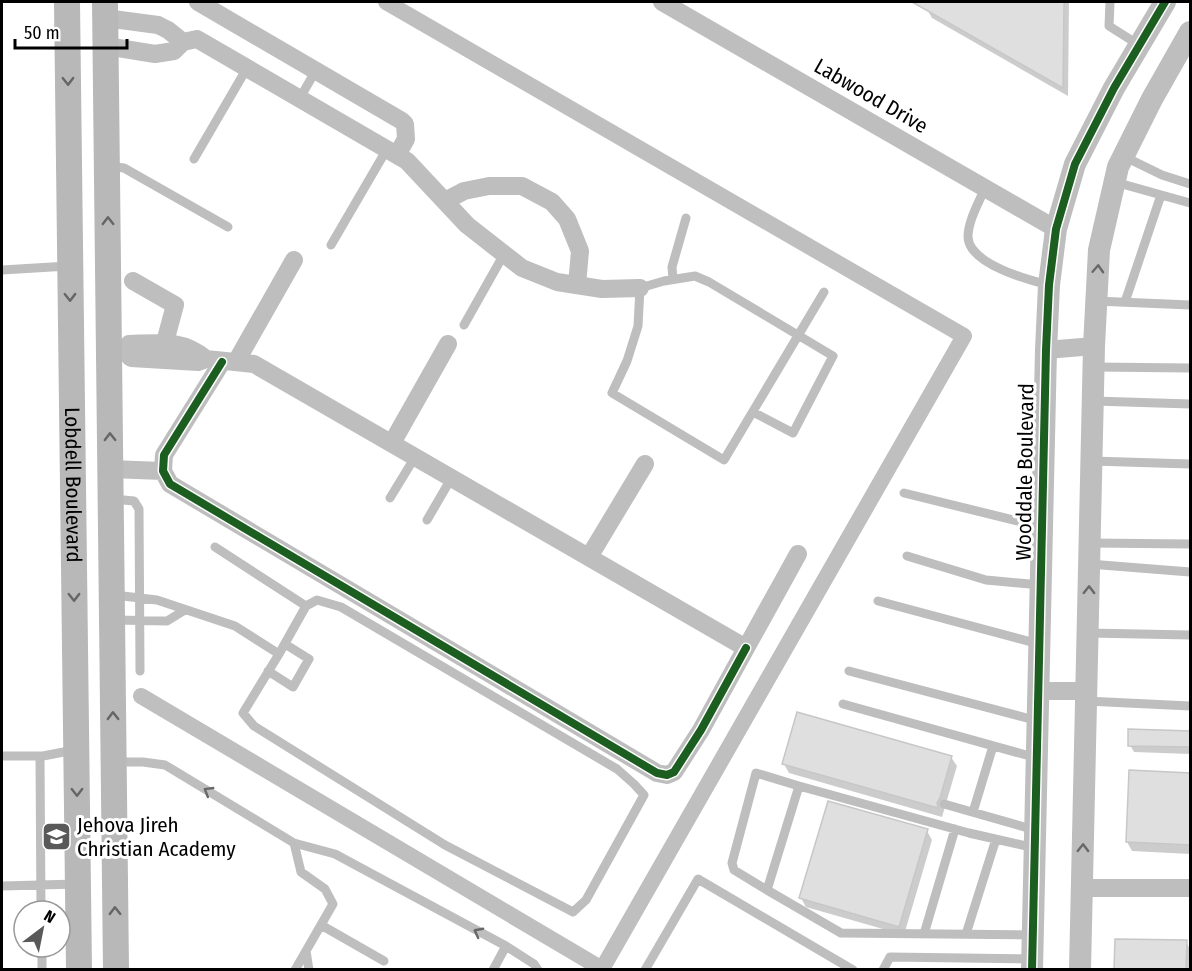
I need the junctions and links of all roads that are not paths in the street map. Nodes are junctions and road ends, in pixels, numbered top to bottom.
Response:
1 (67, 2) edge
2 (198, 2) edge
3 (662, 2) edge
4 (1110, 2) edge
5 (1165, 2) edge
6 (105, 10) edge
7 (183, 42) junction
8 (106, 45) junction
9 (1140, 45) junction
10 (1183, 51) edge
11 (248, 68) junction
12 (316, 70) junction
13 (300, 98) junction
14 (392, 152) junction
15 (1123, 156) junction
16 (194, 159) dead end
17 (107, 166) junction
18 (1114, 182) junction
19 (1191, 184) edge
20 (985, 188) junction
21 (1161, 195) junction
22 (446, 201) junction
23 (1191, 203) edge
24 (686, 218) dead end
25 (228, 227) dead end
26 (1056, 229) junction
27 (331, 245) dead end
28 (504, 254) junction
29 (294, 260) dead end
30 (108, 265) junction
31 (70, 266) junction
32 (2, 270) edge
33 (673, 279) junction
34 (133, 281) dead end
35 (577, 285) junction
36 (1049, 285) junction
37 (640, 288) junction
38 (824, 292) dead end
39 (1096, 301) junction
40 (1125, 302) junction
41 (1191, 305) edge
42 (464, 326) dead end
43 (799, 336) junction
44 (448, 344) dead end
45 (164, 350) junction
46 (1046, 350) junction
47 (116, 351) junction
48 (1094, 357) junction
49 (221, 361) junction
50 (1191, 368) edge
51 (1093, 401) junction
52 (1191, 404) edge
53 (753, 412) junction
54 (392, 443) junction
55 (415, 457) junction
56 (1092, 462) junction
57 (645, 464) dead end
58 (1191, 464) edge
59 (110, 469) junction
60 (163, 471) junction
61 (452, 477) junction
62 (904, 493) dead end
63 (111, 498) junction
64 (390, 498) dead end
65 (427, 520) dead end
66 (1042, 527) junction
67 (1191, 544) edge
68 (215, 547) dead end
69 (1090, 553) junction
70 (798, 554) dead end
71 (907, 556) dead end
72 (589, 557) junction
73 (1191, 572) edge
74 (1041, 585) junction
75 (140, 598) junction
76 (878, 601) dead end
77 (306, 606) junction
78 (112, 608) junction
79 (184, 610) junction
80 (140, 622) junction
81 (1088, 633) junction
82 (1191, 635) edge
83 (285, 644) junction
84 (1039, 644) junction
85 (746, 648) junction
86 (279, 654) junction
87 (140, 671) dead end
88 (268, 671) junction
89 (849, 671) dead end
90 (1038, 691) junction
91 (1086, 696) junction
92 (843, 704) dead end
93 (1191, 706) edge
94 (1038, 721) junction
95 (993, 746) junction
96 (76, 750) junction
97 (2, 756) edge
98 (40, 756) junction
99 (1037, 758) junction
100 (114, 762) junction
101 (799, 786) junction
102 (944, 804) dead end
103 (973, 812) junction
104 (955, 829) junction
105 (996, 839) junction
106 (1035, 839) junction
107 (294, 843) junction
108 (41, 885) junction
109 (2, 886) edge
110 (1082, 888) junction
111 (1191, 888) edge
112 (78, 889) junction
113 (767, 890) junction
114 (41, 899) edge
115 (321, 925) junction
116 (924, 934) junction
117 (966, 934) junction
118 (1033, 935) junction
119 (506, 946) junction
120 (306, 951) junction
121 (384, 962) dead end
122 (1032, 964) edge
123 (79, 969) edge
124 (92, 969) edge
125 (116, 969) edge
126 (295, 969) edge
127 (309, 969) edge
128 (493, 969) edge
129 (538, 969) edge
130 (645, 969) edge
131 (853, 969) edge
132 (883, 969) edge
133 (1080, 969) edge

1 -> 31 main road, Lobdell Boulevard
2 - 12 street
3 - 20 street, Labwood Drive
4 - 9 lane
5 - 9 street, Wooddale Boulevard
6 - 7 street
6 - 8 main road, Lobdell Boulevard
7 - 8 street
7 - 11 street
8 - 17 main road, Lobdell Boulevard
9 - 10 street
9 - 26 street, Wooddale Boulevard
10 - 15 street
11 - 13 street
11 - 16 lane
12 - 13 lane
12 - 14 street
13 - 14 street
14 - 22 street
14 - 27 lane
15 - 18 street
15 - 19 lane
17 - 25 lane
30 -> 17 main road, Lobdell Boulevard
18 - 21 lane
39 -> 18 street
20 - 26 street, Labwood Drive
20 - 36 lane
21 - 23 lane
21 - 40 lane
22 - 28 street
22 - 35 street
24 - 33 lane
26 - 36 street, Wooddale Boulevard
28 - 35 street
28 - 42 lane
29 - 49 street
30 - 31 main road
30 - 47 main road, Lobdell Boulevard
31 - 32 lane
31 -> 96 main road, Lobdell Boulevard
33 - 37 lane
33 - 43 lane
34 - 45 street
35 - 37 street
36 - 46 street, Wooddale Boulevard
37 - 53 lane
38 - 43 lane
39 - 40 lane
39 - 48 street
40 - 41 lane
43 - 53 lane
43 - 53 lane
44 - 54 street
45 - 47 street
45 - 49 street
46 - 48 street
46 - 66 street, Wooddale Boulevard
59 -> 47 main road, Lobdell Boulevard
48 - 50 lane
48 - 51 street
49 - 54 street
49 - 60 street
51 - 52 lane
51 - 56 street
54 - 55 street
55 - 61 street
55 - 64 lane
56 - 58 lane
56 - 69 street
57 - 72 street
59 - 60 street
59 - 63 main road, Lobdell Boulevard
60 - 85 street
61 - 65 lane
61 - 72 street
62 - 66 lane
63 - 75 lane
63 - 78 main road, Lobdell Boulevard
66 - 74 street, Wooddale Boulevard
67 - 69 lane
68 - 77 lane
69 - 73 lane
81 -> 69 street
70 - 85 street
71 - 74 lane
72 - 85 street
74 - 84 street, Wooddale Boulevard
75 - 78 lane
75 - 79 lane
75 - 80 lane
76 - 84 lane
77 - 83 lane
77 - 88 lane
78 - 80 lane
100 -> 78 main road, Lobdell Boulevard
79 - 80 lane
79 - 86 lane
80 - 87 lane
81 - 82 lane
81 - 91 street
83 - 86 lane
83 - 88 lane
84 - 90 street, Wooddale Boulevard
86 - 88 lane
89 - 94 lane
90 - 91 street
90 - 94 street, Wooddale Boulevard
91 - 93 lane
110 -> 91 street
92 - 95 lane
94 - 99 street, Wooddale Boulevard
95 - 99 lane
95 - 103 lane
96 - 98 lane
96 -> 112 main road, Lobdell Boulevard
97 - 98 lane
98 - 108 lane
99 - 106 street, Wooddale Boulevard
107 -> 100 lane
125 -> 100 main road, Lobdell Boulevard
101 - 104 lane
101 - 113 lane
101 - 113 lane
102 - 103 lane
103 - 106 lane
104 - 105 lane
104 - 116 lane
105 - 106 lane
105 - 117 lane
106 - 118 street, Wooddale Boulevard
107 - 115 lane
119 -> 107 lane
108 - 109 lane
108 - 112 lane
108 - 114 lane
110 - 111 street
110 - 133 street
112 - 123 main road, Lobdell Boulevard
112 - 124 main road
113 - 116 lane
115 - 120 lane
115 - 121 lane
116 - 117 lane
117 - 118 lane
118 - 122 street, Wooddale Boulevard
119 - 128 lane
119 - 129 lane
120 - 126 lane
120 - 127 lane
122 - 132 lane
130 - 131 lane

